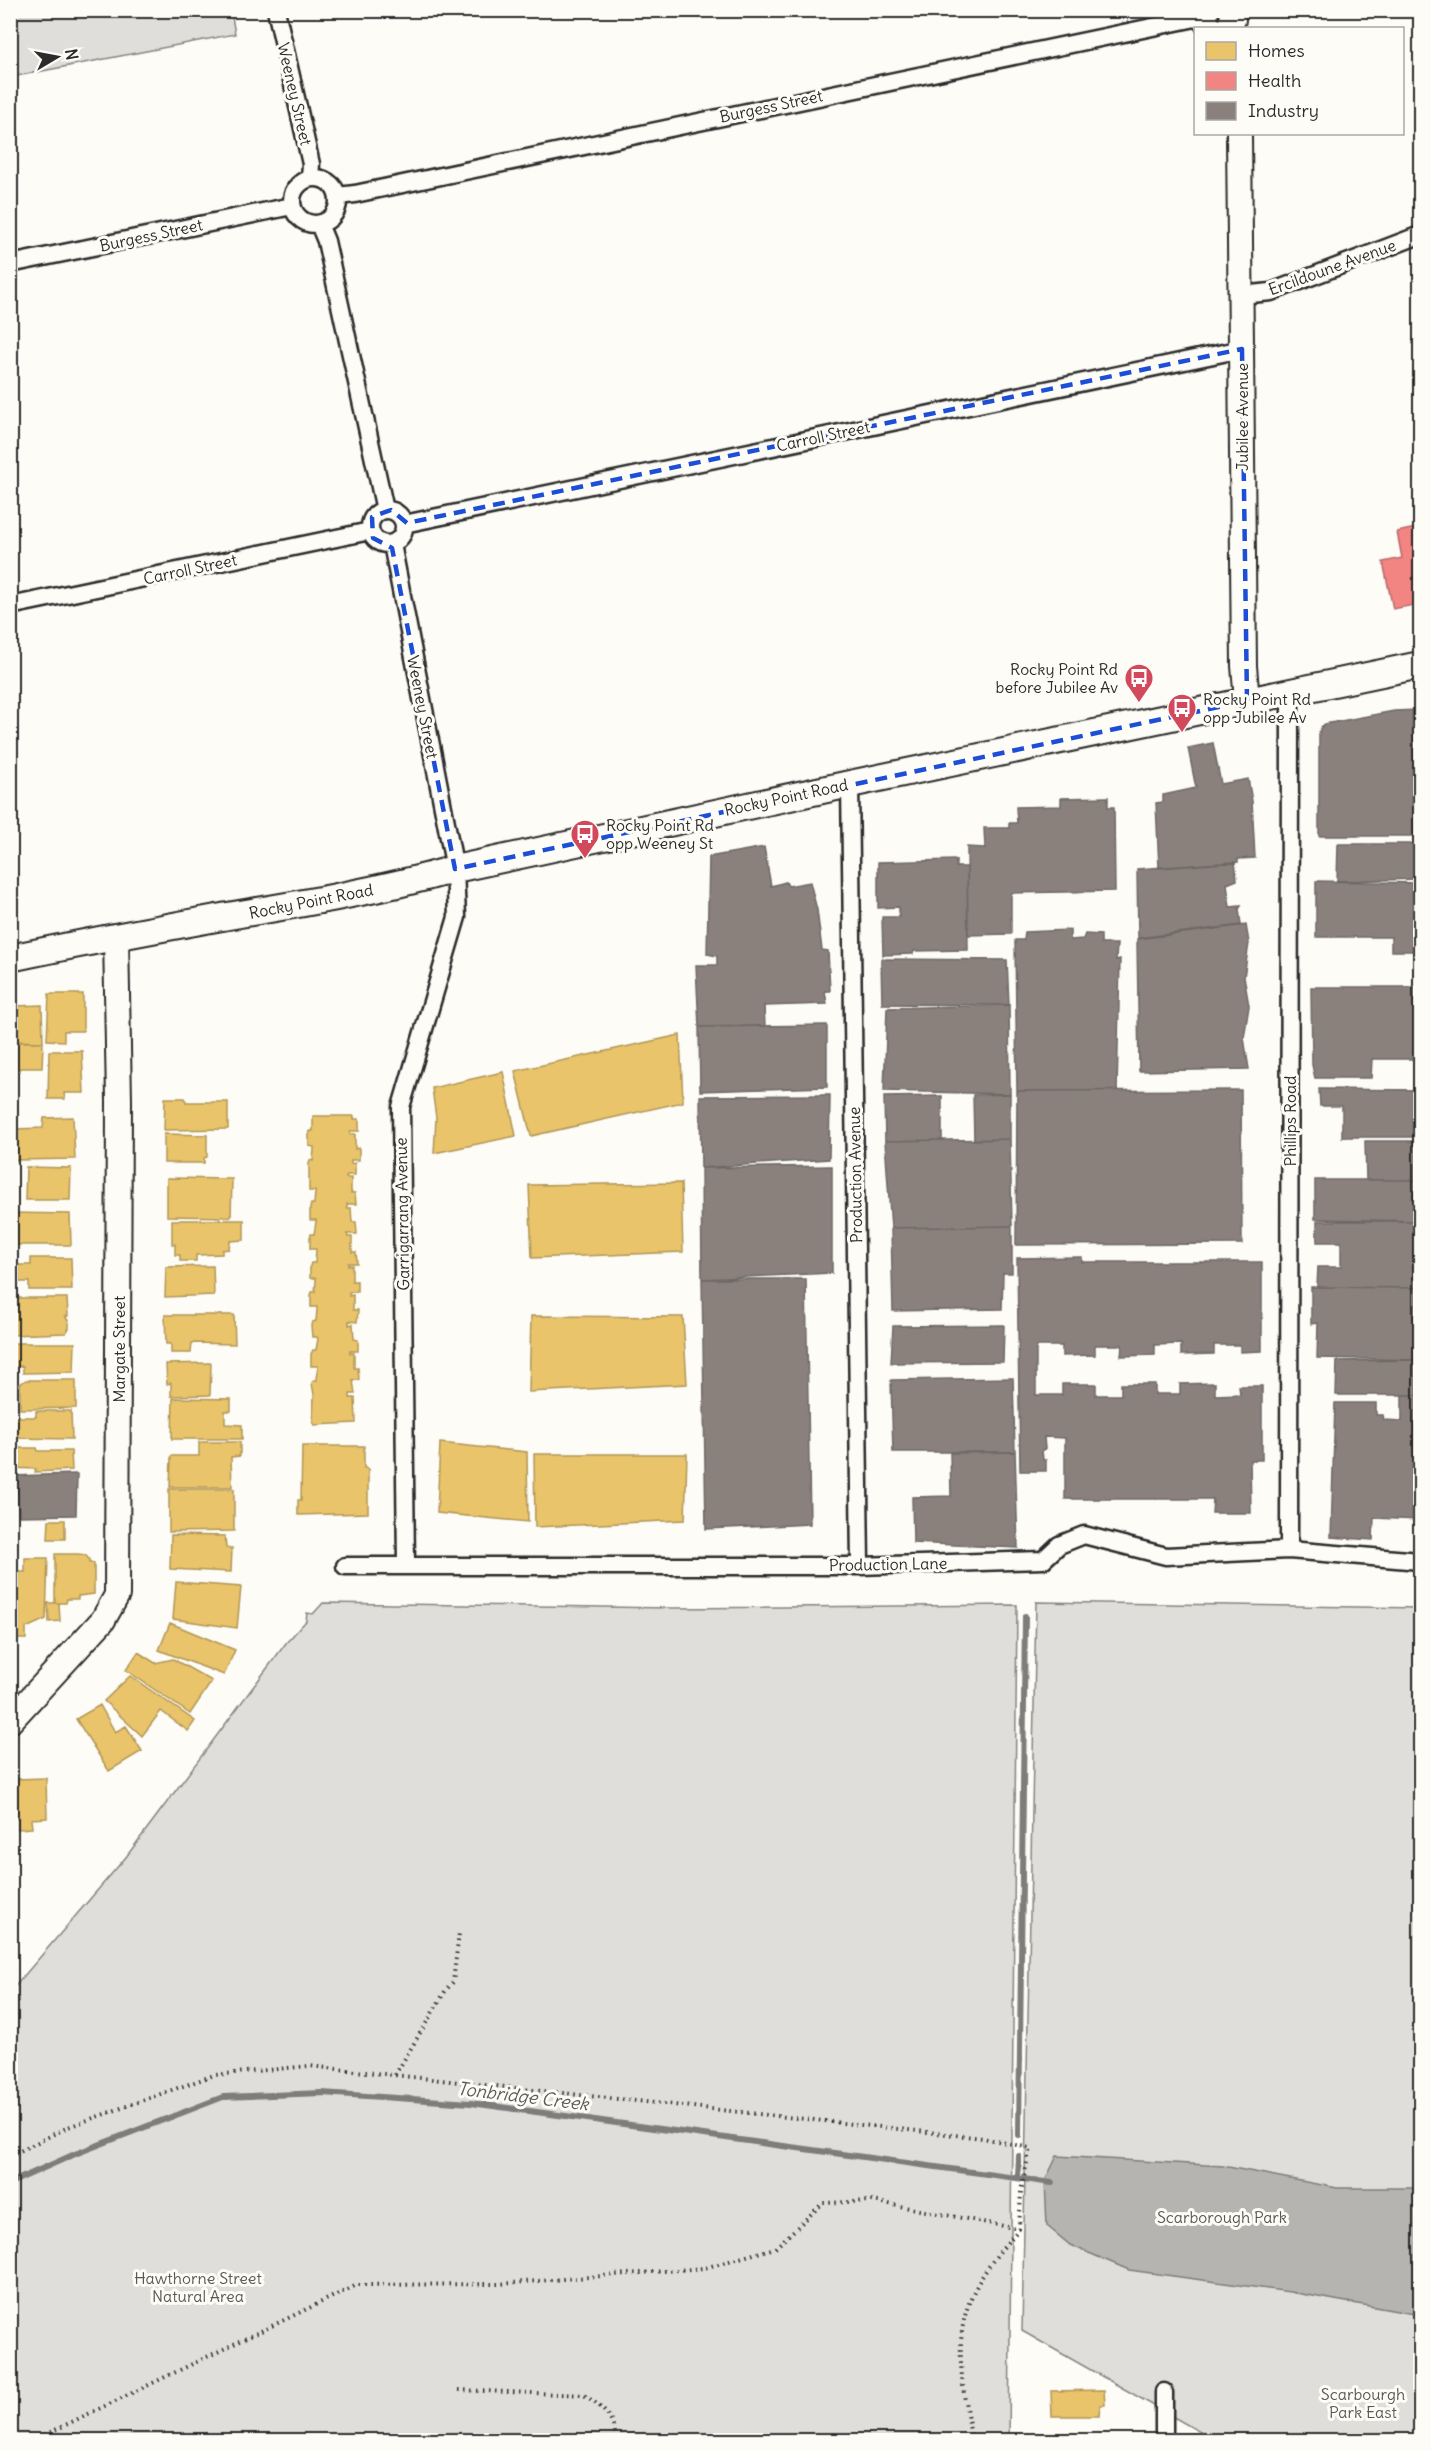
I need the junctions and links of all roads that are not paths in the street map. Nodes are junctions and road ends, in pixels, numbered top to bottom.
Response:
1 (276, 10) edge
2 (1232, 10) edge
3 (1207, 18) edge
4 (1229, 27) edge
5 (1239, 135) edge
6 (310, 178) junction
7 (338, 196) junction
8 (292, 206) junction
9 (319, 224) junction
10 (1420, 235) edge
11 (10, 264) edge
12 (1242, 295) junction
13 (1242, 349) junction
14 (385, 510) junction
15 (404, 524) junction
16 (369, 531) junction
17 (392, 544) junction
18 (10, 606) edge
19 (1420, 665) edge
20 (1290, 692) junction
21 (1247, 701) junction
22 (850, 783) junction
23 (455, 869) junction
24 (116, 936) junction
25 (10, 958) edge
26 (1289, 1550) junction
27 (1420, 1561) edge
28 (345, 1566) dead end
29 (406, 1566) junction
30 (860, 1566) junction
31 (10, 1721) edge
32 (1164, 2392) dead end
33 (1164, 2440) edge

1 - 6 street, Weeney Street
2 - 4 street
3 - 7 street, Burgess Street
5 - 12 street, Jubilee Avenue
6 - 7 street
6 - 8 street
7 - 9 street
8 - 9 street
8 - 11 street, Burgess Street
9 - 14 street
10 - 12 street, Ercildoune Avenue
12 - 13 street, Jubilee Avenue
13 - 15 street, Carroll Street
13 - 21 street, Jubilee Avenue
14 - 15 street
14 - 16 street
15 - 17 street
16 - 17 street
16 - 18 street, Carroll Street
17 - 23 street, Weeney Street
19 - 20 main road, Rocky Point Road
20 - 21 main road, Rocky Point Road
20 - 26 street, Phillips Road
21 - 22 main road, Rocky Point Road
22 - 23 main road, Rocky Point Road
22 - 30 street, Production Avenue
23 - 24 main road, Rocky Point Road
23 - 29 street, Garrigarrang Avenue
24 - 25 main road, Rocky Point Road
24 - 31 street, Margate Street
26 - 27 street, Production Lane
26 - 30 street, Production Lane
28 - 29 street, Production Lane
29 - 30 street, Production Lane
32 - 33 street

